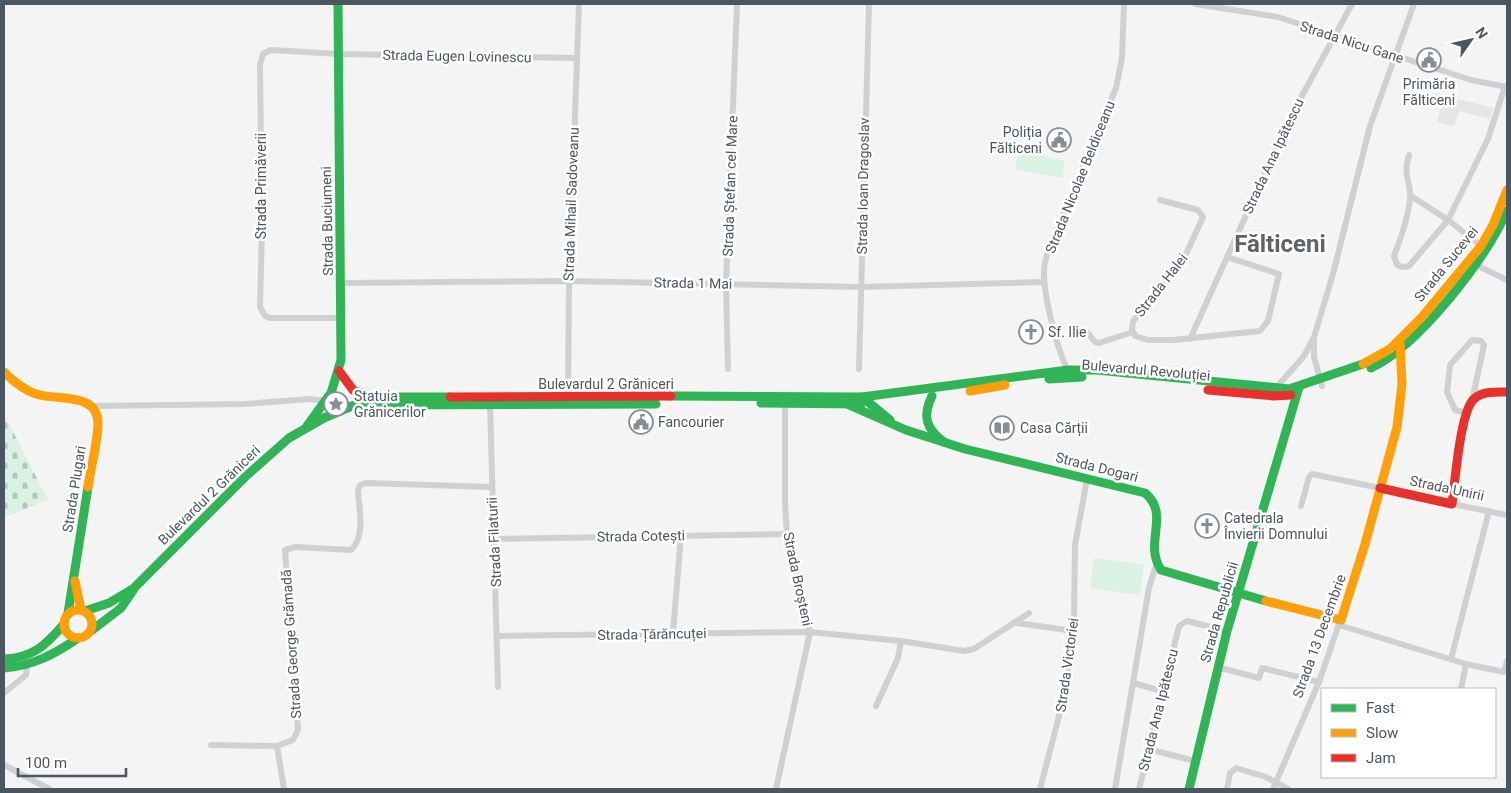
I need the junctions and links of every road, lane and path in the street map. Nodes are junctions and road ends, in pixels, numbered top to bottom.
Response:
1 (338, 4) edge
2 (579, 4) edge
3 (737, 4) edge
4 (868, 4) edge
5 (1124, 4) edge
6 (1195, 4) edge
7 (1352, 4) edge
8 (1414, 4) edge
9 (1334, 36) junction
10 (338, 54) junction
11 (1396, 56) junction
12 (575, 58) junction
13 (1506, 87) edge
14 (1409, 156) dead end
15 (1507, 190) edge
16 (1411, 196) junction
17 (1160, 200) dead end
18 (1507, 211) edge
19 (1448, 220) junction
20 (1481, 246) junction
21 (1227, 256) junction
22 (1476, 265) junction
23 (1507, 280) edge
24 (569, 281) junction
25 (1044, 282) junction
26 (342, 283) junction
27 (726, 284) junction
28 (861, 287) junction
29 (342, 318) junction
30 (1133, 332) junction
31 (1088, 333) dead end
32 (1314, 337) junction
33 (1190, 339) junction
34 (1401, 345) junction
35 (728, 369) dead end
36 (859, 369) dead end
37 (339, 371) junction
38 (4, 372) edge
39 (1070, 373) junction
40 (1321, 383) junction
41 (1298, 390) junction
42 (1275, 392) junction
43 (1507, 392) edge
44 (932, 396) junction
45 (373, 397) junction
46 (862, 398) junction
47 (489, 400) junction
48 (785, 400) junction
49 (326, 401) junction
50 (568, 401) junction
51 (1472, 401) junction
52 (850, 402) junction
53 (362, 403) junction
54 (871, 404) junction
55 (92, 406) junction
56 (1468, 413) junction
57 (896, 425) junction
58 (306, 428) junction
59 (944, 442) junction
60 (1087, 479) junction
61 (491, 487) junction
62 (1380, 488) junction
63 (1452, 504) junction
64 (1301, 506) dead end
65 (1489, 511) junction
66 (1507, 515) edge
67 (787, 534) junction
68 (681, 536) junction
69 (494, 539) junction
70 (1156, 565) junction
71 (74, 578) junction
72 (134, 588) junction
73 (1237, 594) junction
74 (83, 610) junction
75 (68, 613) junction
76 (1029, 613) dead end
77 (1016, 622) junction
78 (1340, 622) junction
79 (64, 624) junction
80 (1227, 630) junction
81 (91, 631) junction
82 (1074, 631) junction
83 (808, 632) junction
84 (674, 633) junction
85 (498, 636) junction
86 (78, 638) junction
87 (901, 641) junction
88 (4, 659) edge
89 (1451, 659) junction
90 (1507, 660) edge
91 (1466, 664) junction
92 (27, 666) junction
93 (1217, 667) junction
94 (4, 668) edge
95 (1319, 682) junction
96 (1133, 683) junction
97 (498, 687) dead end
98 (1461, 688) edge
99 (1162, 691) junction
100 (4, 693) edge
101 (876, 706) dead end
102 (211, 745) dead end
103 (276, 746) junction
104 (1148, 750) junction
105 (1195, 761) junction
106 (4, 765) edge
107 (1274, 786) edge
108 (49, 789) edge
109 (284, 789) edge
110 (776, 789) edge
111 (1040, 789) edge
112 (1115, 789) edge
113 (1139, 789) edge
114 (1189, 789) edge
115 (1227, 789) edge
116 (1288, 789) edge

1 - 10 main road, Strada Buciumeni
2 - 12 street, Strada Mihail Sadoveanu
3 - 27 street, Strada Ștefan cel Mare
4 - 28 street, Strada Ioan Dragoslav
5 - 25 street, Strada Nicolae Beldiceanu
6 - 9 street, Strada Nicu Gane
7 - 9 street, Strada Ana Ipătescu
8 - 11 street
9 - 11 street, Strada Nicu Gane
9 - 21 street, Strada Ana Ipătescu
10 - 12 street, Strada Eugen Lovinescu
10 - 26 main road, Strada Buciumeni
10 - 29 street, Strada Primăverii
11 - 13 street, Strada Nicu Gane
11 - 32 street
12 - 24 street, Strada Mihail Sadoveanu
13 - 19 street
14 - 16 street
15 - 20 main road, Strada Sucevei
16 - 19 street
16 - 19 street
17 - 30 street, Strada Halei
18 - 22 main road, Strada Sucevei
19 - 20 street
20 - 34 main road, Strada Sucevei
21 - 33 street, Strada Ana Ipătescu
21 - 33 street, Strada Halei
22 - 23 street
22 - 34 main road, Strada Sucevei
24 - 26 street, Strada 1 Mai
24 - 27 street, Strada 1 Mai
24 - 50 street, Strada Mihail Sadoveanu
25 - 28 street, Strada 1 Mai
25 - 39 street, Strada Nicolae Beldiceanu
26 - 29 main road, Strada Buciumeni
27 - 28 street, Strada 1 Mai
27 - 35 street, Strada Ștefan cel Mare
28 - 36 street, Strada Ioan Dragoslav
29 - 37 main road, Strada Buciumeni
30 - 31 street
30 - 33 street, Strada Halei
32 - 40 street
32 - 42 street
34 - 40 main road, Bulevardul Revoluției
34 - 62 main road
37 - 45 main road
37 - 49 main road, Strada Buciumeni
38 - 55 main road
39 - 42 main road, Bulevardul Revoluției
39 - 44 main road, Bulevardul Revoluției
39 - 46 main road, Bulevardul Revoluției
40 - 41 main road, Bulevardul Revoluției
41 - 42 main road, Bulevardul Revoluției
41 - 73 main road, Strada Republicii
43 - 51 main road
44 - 54 main road, Bulevardul Revoluției
44 - 59 main road
45 - 47 main road, Bulevardul 2 Grăniceri
45 - 53 main road, Bulevardul 2 Grăniceri
46 - 52 main road, Bulevardul Revoluției
46 - 54 main road, Strada Dogari
47 - 50 main road, Bulevardul 2 Grăniceri
47 - 53 main road, Bulevardul 2 Grăniceri
47 - 61 street, Strada Filaturii
48 - 50 main road, Bulevardul 2 Grăniceri
48 - 52 main road, Bulevardul 2 Grăniceri
48 - 67 street, Strada Broșteni
49 - 55 street
49 - 58 main road, Strada Buciumeni
51 - 56 main road
51 - 56 street
52 - 54 main road, Bulevardul Revoluției
52 - 57 main road, Strada Dogari
53 - 58 main road, Bulevardul 2 Grăniceri
54 - 57 main road, Strada Dogari
55 - 71 main road, Strada Plugari
56 - 63 main road
57 - 59 main road, Strada Dogari
58 - 72 main road, Bulevardul 2 Grăniceri
59 - 60 main road, Strada Dogari
60 - 70 main road, Strada Dogari
60 - 82 street, Strada Victoriei
61 - 69 street, Strada Filaturii
61 - 103 street, Strada George Grămadă
62 - 63 main road, Strada Unirii
62 - 64 street
62 - 78 main road, Strada 13 Decembrie
63 - 65 street, Strada Unirii
65 - 66 street, Strada Unirii
65 - 89 street
67 - 68 street, Strada Cotești
67 - 83 street, Strada Broșteni
68 - 69 street, Strada Cotești
68 - 84 street
69 - 85 street, Strada Filaturii
70 - 73 main road
70 - 96 street
71 - 74 main road, Strada Plugari
71 - 75 main road, Strada Plugari
72 - 74 main road, Bulevardul 2 Grăniceri
72 - 81 main road, Bulevardul 2 Grăniceri
73 - 78 main road
73 - 80 main road, Strada Republicii
74 - 75 main road
74 - 81 main road
75 - 79 main road
76 - 77 street, Strada Țărăncuței
77 - 82 street
77 - 87 street, Strada Țărăncuței
78 - 89 street
78 - 95 street, Strada 13 Decembrie
79 - 86 main road
79 - 88 main road
80 - 93 main road, Strada Republicii
80 - 99 street, Strada Ana Ipătescu
81 - 86 main road
82 - 111 street, Strada Victoriei
83 - 84 street, Strada Țărăncuței
83 - 87 street, Strada Țărăncuței
83 - 110 street, Strada Broșteni
84 - 85 street, Strada Țărăncuței
85 - 97 street, Strada Filaturii
86 - 92 main road
87 - 101 street
89 - 91 street
90 - 91 street
91 - 98 street
92 - 94 main road
92 - 100 street
93 - 95 street
93 - 105 main road, Strada Republicii
95 - 107 street, Strada 13 Decembrie
96 - 99 street
96 - 112 street
99 - 104 street, Strada Ana Ipătescu
102 - 103 street
103 - 109 street
104 - 105 street
104 - 113 street, Strada Ana Ipătescu
105 - 114 main road, Strada Republicii
106 - 108 street
107 - 115 street
107 - 116 street

